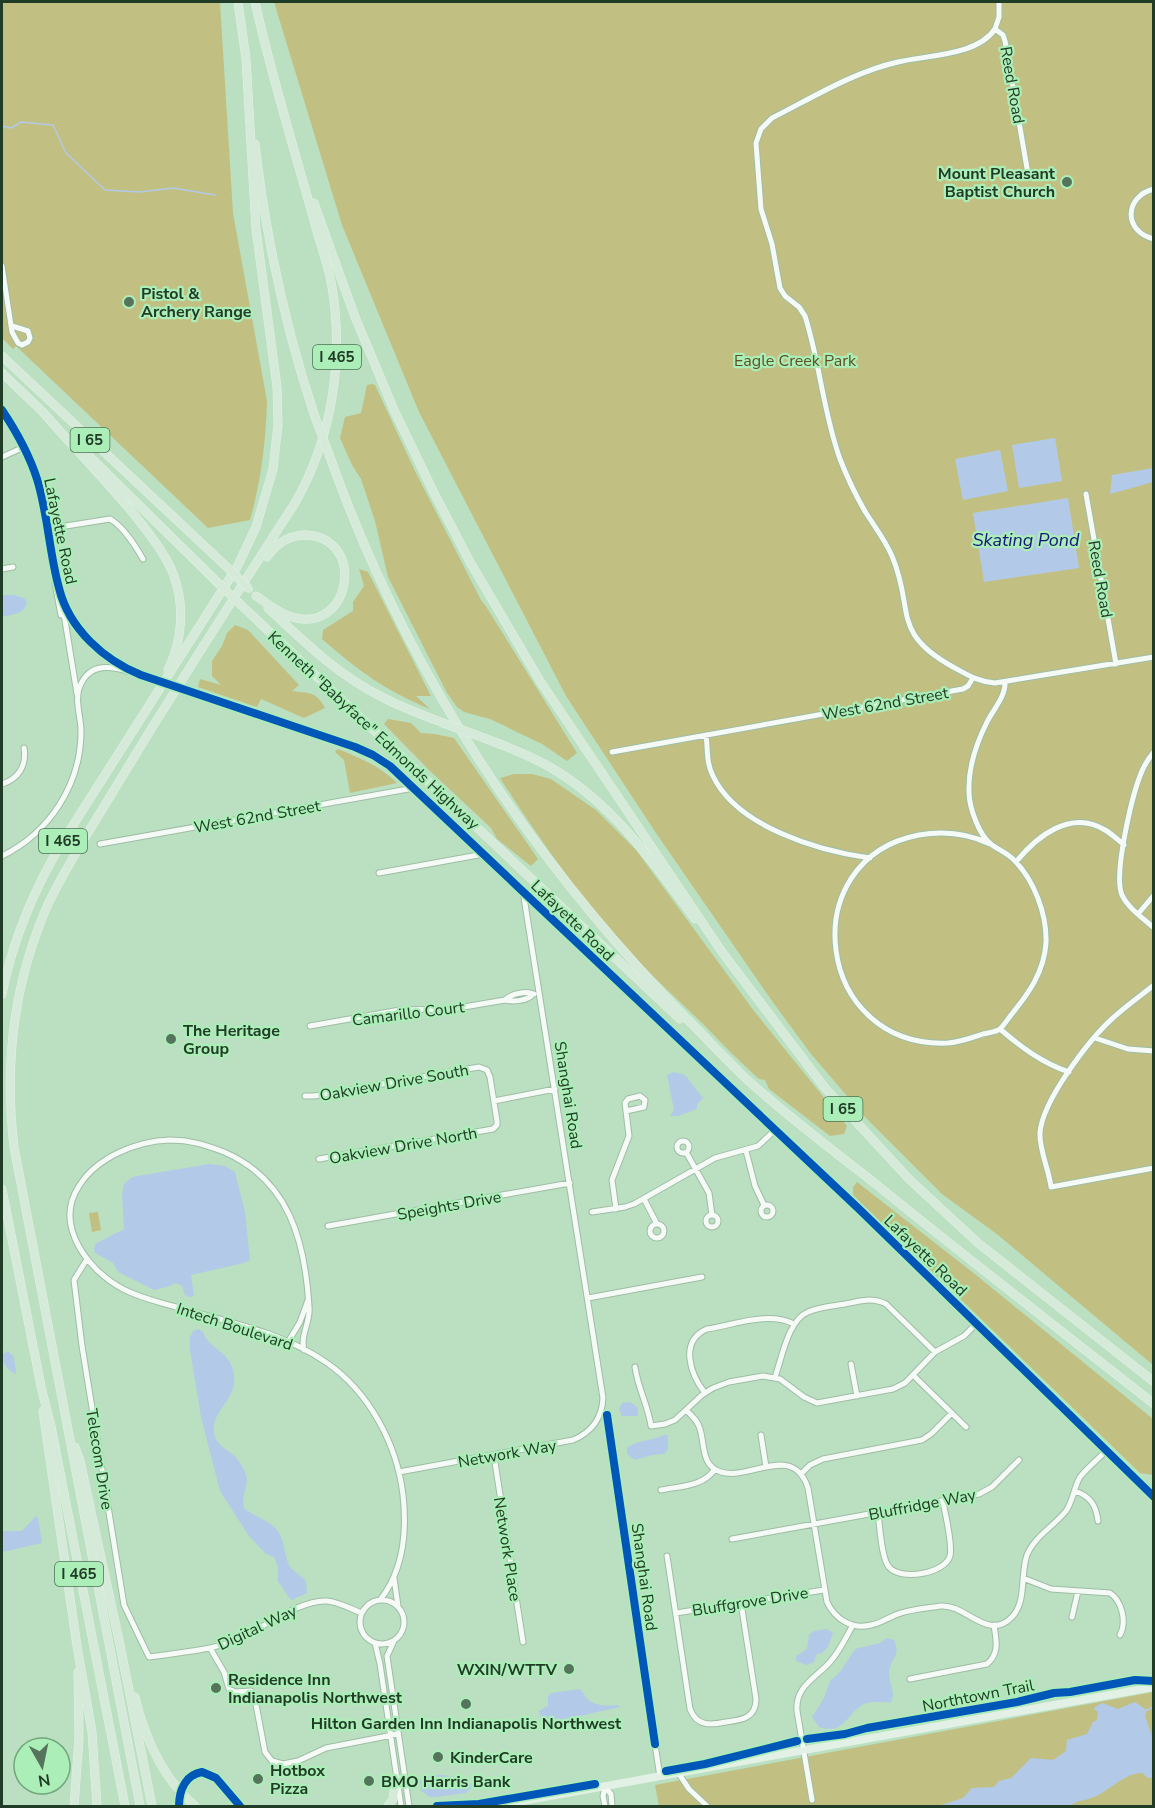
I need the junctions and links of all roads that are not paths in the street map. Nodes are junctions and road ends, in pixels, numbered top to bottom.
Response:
1 (237, 2) edge
2 (255, 2) edge
3 (999, 2) edge
4 (995, 29) junction
5 (248, 83) junction
6 (1028, 174) dead end
7 (306, 189) junction
8 (1154, 189) edge
9 (1154, 239) edge
10 (2, 266) edge
11 (12, 326) dead end
12 (2, 356) edge
13 (2, 372) edge
14 (2, 410) edge
15 (42, 411) junction
16 (24, 447) junction
17 (2, 457) edge
18 (1086, 494) dead end
19 (47, 529) junction
20 (143, 559) dead end
21 (13, 567) dead end
22 (2, 569) edge
23 (55, 572) junction
24 (59, 591) junction
25 (256, 596) junction
26 (67, 639) junction
27 (1154, 657) edge
28 (1116, 664) junction
29 (141, 675) junction
30 (973, 678) junction
31 (1005, 682) junction
32 (181, 683) junction
33 (78, 698) junction
34 (152, 701) junction
35 (706, 735) junction
36 (24, 748) dead end
37 (612, 752) dead end
38 (1154, 752) edge
39 (2, 784) edge
40 (414, 788) junction
41 (100, 844) dead end
42 (990, 844) junction
43 (1124, 845) junction
44 (484, 854) junction
45 (2, 856) edge
46 (870, 858) junction
47 (1016, 862) junction
48 (379, 873) dead end
49 (522, 890) junction
50 (1154, 895) edge
51 (1138, 914) junction
52 (1154, 928) edge
53 (722, 952) junction
54 (1154, 985) edge
55 (2, 994) edge
56 (536, 994) junction
57 (310, 1026) dead end
58 (1000, 1029) junction
59 (1095, 1038) junction
60 (1154, 1051) edge
61 (1068, 1072) junction
62 (751, 1083) junction
63 (555, 1089) junction
64 (305, 1096) dead end
65 (494, 1101) junction
66 (626, 1111) dead end
67 (775, 1130) junction
68 (746, 1150) junction
69 (686, 1152) dead end
70 (319, 1160) dead end
71 (1154, 1168) edge
72 (696, 1169) junction
73 (570, 1183) junction
74 (2, 1189) edge
75 (644, 1198) junction
76 (764, 1205) dead end
77 (616, 1209) junction
78 (592, 1212) dead end
79 (712, 1215) dead end
80 (657, 1224) dead end
81 (328, 1226) dead end
82 (87, 1259) junction
83 (702, 1277) dead end
84 (588, 1298) junction
85 (308, 1299) junction
86 (794, 1324) junction
87 (976, 1324) junction
88 (288, 1342) junction
89 (304, 1350) junction
90 (935, 1352) junction
91 (851, 1364) dead end
92 (635, 1367) dead end
93 (912, 1375) junction
94 (775, 1377) junction
95 (1119, 1377) junction
96 (1154, 1382) edge
97 (42, 1392) junction
98 (705, 1393) junction
99 (857, 1396) junction
100 (1154, 1404) edge
101 (686, 1410) junction
102 (1154, 1410) edge
103 (601, 1411) joint
104 (952, 1413) junction
105 (966, 1427) dead end
106 (70, 1435) junction
107 (761, 1435) dead end
108 (1106, 1451) junction
109 (494, 1456) junction
110 (1018, 1460) dead end
111 (766, 1467) junction
112 (715, 1469) junction
113 (399, 1472) junction
114 (801, 1474) junction
115 (661, 1490) dead end
116 (1075, 1491) junction
117 (1154, 1497) edge
118 (943, 1501) junction
119 (878, 1513) junction
120 (1098, 1521) dead end
121 (814, 1525) junction
122 (732, 1539) dead end
123 (667, 1556) dead end
124 (394, 1578) junction
125 (1023, 1578) junction
126 (824, 1590) junction
127 (1078, 1591) junction
128 (380, 1600) junction
129 (741, 1603) junction
130 (398, 1606) junction
131 (362, 1613) junction
132 (676, 1613) junction
133 (1072, 1617) dead end
134 (854, 1625) junction
135 (994, 1625) junction
136 (1120, 1635) dead end
137 (394, 1641) junction
138 (523, 1642) dead end
139 (375, 1643) junction
140 (120, 1645) junction
141 (77, 1646) junction
142 (210, 1648) junction
143 (149, 1657) joint
144 (910, 1679) dead end
145 (1154, 1687) edge
146 (398, 1734) junction
147 (390, 1735) junction
148 (655, 1744) dead end
149 (803, 1751) junction
150 (679, 1773) junction
151 (660, 1777) junction
152 (396, 1778) junction
153 (605, 1787) junction
154 (812, 1800) dead end
155 (525, 1805) edge
156 (74, 1806) edge
157 (97, 1806) edge
158 (125, 1806) edge
159 (140, 1806) edge
160 (152, 1806) edge
161 (195, 1806) edge
162 (388, 1806) edge
163 (401, 1806) edge
164 (409, 1806) edge
165 (495, 1806) edge
166 (605, 1806) edge
167 (612, 1806) edge
168 (708, 1806) edge

1 - 5 highway, I 465
2 - 7 highway, I 465
3 - 4 street, Reed Road
4 - 6 street, Reed Road
4 - 30 street
5 - 34 highway, I 465
5 - 62 highway, bridge
7 - 32 highway, I 465
7 - 53 highway
8 - 9 street
10 - 11 street
12 - 25 highway, Kenneth "Babyface" Edmonds Highway / I 65, bridge
13 - 15 highway, Kenneth "Babyface" Edmonds Highway / I 65
14 - 16 main road, Lafayette Road
15 - 34 highway
15 - 62 highway, Kenneth "Babyface" Edmonds Highway / I 65, bridge
16 - 17 street
16 - 19 main road, Lafayette Road
18 - 28 street, Reed Road
19 - 20 street
19 - 23 main road, Lafayette Road
21 - 22 street
23 - 24 main road, Lafayette Road
23 - 26 street
24 - 26 street
24 - 29 main road, Lafayette Road
25 - 32 highway
25 - 53 highway, Kenneth "Babyface" Edmonds Highway / I 65, bridge
26 - 33 street
27 - 28 street
28 - 31 street
29 - 33 street
29 - 40 main road, Lafayette Road, bridge
30 - 31 street
30 - 35 street, West 62nd Street
31 - 42 street
32 - 106 highway, I 465
33 - 45 street
34 - 55 highway, I 465
35 - 37 street, West 62nd Street
35 - 46 street
36 - 39 street
38 - 43 street
40 - 41 street, West 62nd Street
40 - 44 main road, Lafayette Road
42 - 46 street
42 - 47 street
43 - 47 street
43 - 51 street
44 - 48 street
44 - 49 main road, Lafayette Road
46 - 58 street
47 - 58 street
49 - 56 street, Shanghai Road
49 - 67 main road, Lafayette Road
50 - 51 street
51 - 52 street
53 - 96 highway, I 65
54 - 59 street
56 - 57 street, Camarillo Court
56 - 63 street, Shanghai Road
58 - 61 street
59 - 60 street
59 - 61 street
61 - 71 street
62 - 95 highway, I 65
63 - 65 street
63 - 73 street, Shanghai Road
64 - 65 street, Oakview Drive South
65 - 70 street, Oakview Drive North
66 - 77 street
67 - 68 street
67 - 87 main road, Lafayette Road
68 - 72 street
68 - 76 street
69 - 72 street
72 - 75 street
72 - 79 street
73 - 81 street, Speights Drive
73 - 84 street, Shanghai Road
74 - 97 highway, I 465
75 - 77 street
75 - 80 street
77 - 78 street
82 - 85 street, Intech Boulevard
82 - 88 street, Intech Boulevard
82 - 143 street, Telecom Drive
83 - 84 street
84 - 103 street, Shanghai Road
85 - 88 street
85 - 89 street
86 - 90 street
86 - 94 street
86 - 98 street
87 - 90 street
87 - 108 main road, Lafayette Road
88 - 89 street, Intech Boulevard
89 - 113 street, Intech Boulevard
90 - 93 street
91 - 99 street
92 - 101 street
93 - 99 street
93 - 104 street
94 - 98 street
94 - 99 street
95 - 100 highway, I 65
95 - 102 highway
97 - 141 highway
97 - 158 highway, I 465
98 - 101 street
101 - 112 street
103 - 109 street, Network Way
104 - 105 street
104 - 114 street
106 - 140 highway
106 - 159 highway, I 465
107 - 111 street
108 - 116 street
108 - 117 main road, Lafayette Road
109 - 113 street, Network Way
109 - 138 street, Network Place
110 - 118 street, Bluffridge Way
111 - 112 street
111 - 114 street
112 - 115 street
113 - 124 street, Intech Boulevard
114 - 121 street
116 - 120 street
116 - 125 street
118 - 119 street, Bluffridge Way
118 - 119 street
119 - 121 street, Bluffridge Way
121 - 122 street, Bluffridge Way
121 - 126 street
123 - 132 street
124 - 128 street, Intech Boulevard
124 - 130 street, Intech Boulevard
125 - 127 street
125 - 135 street
126 - 129 street, Bluffgrove Drive
126 - 134 street
127 - 133 street
127 - 136 street
128 - 130 street
128 - 131 street
129 - 132 street, Bluffgrove Drive
129 - 132 street
130 - 137 street
131 - 139 street
131 - 142 street, Digital Way
134 - 135 street
134 - 149 street
135 - 144 street
137 - 139 street
137 - 146 street
139 - 147 street
140 - 160 highway
140 - 161 highway
141 - 156 highway
141 - 157 highway
142 - 143 street, Digital Way
142 - 147 street
145 - 149 main road
146 - 147 street
146 - 164 street
147 - 152 street
148 - 151 street
149 - 150 main road
149 - 154 street
150 - 151 main road
150 - 168 street
151 - 153 main road
152 - 162 highway
152 - 163 street
153 - 155 main road
153 - 166 street
153 - 167 street
155 - 165 main road

